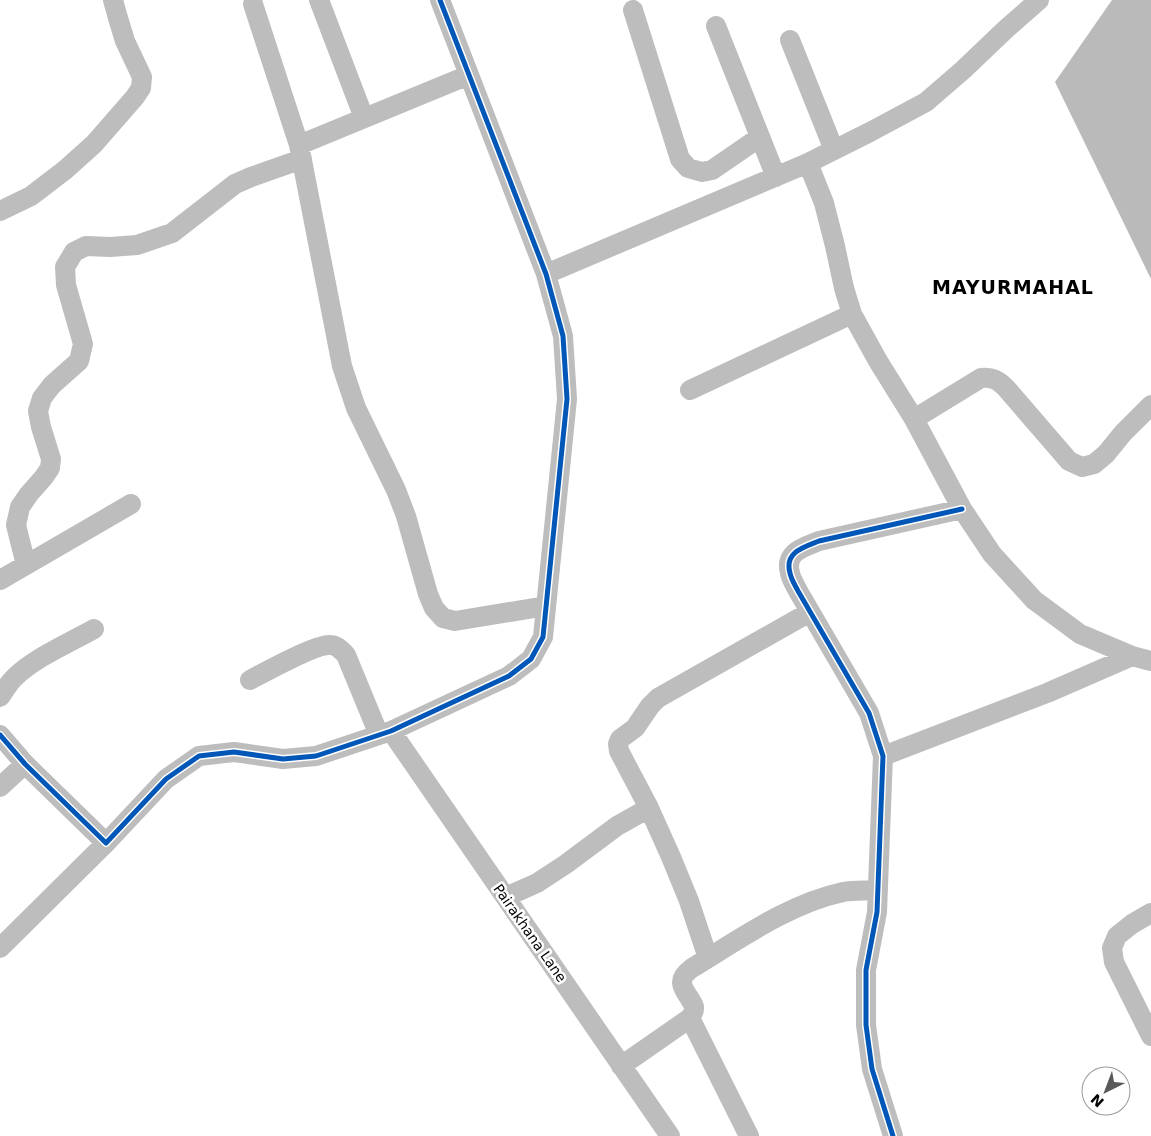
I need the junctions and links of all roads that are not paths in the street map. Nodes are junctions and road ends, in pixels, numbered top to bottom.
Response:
1 (114, 0) edge
2 (320, 0) edge
3 (440, 0) edge
4 (1039, 0) edge
5 (253, 4) dead end
6 (634, 10) dead end
7 (716, 26) dead end
8 (790, 40) dead end
9 (469, 76) junction
10 (364, 118) junction
11 (760, 137) junction
12 (834, 150) junction
13 (300, 152) junction
14 (808, 163) junction
15 (776, 178) junction
16 (0, 211) edge
17 (546, 274) junction
18 (852, 314) junction
19 (690, 390) dead end
20 (1151, 405) edge
21 (914, 419) junction
22 (131, 504) dead end
23 (962, 509) junction
24 (26, 565) junction
25 (0, 580) edge
26 (546, 606) junction
27 (810, 612) junction
28 (94, 630) dead end
29 (1142, 659) edge
30 (250, 680) dead end
31 (0, 697) edge
32 (385, 733) junction
33 (0, 735) edge
34 (883, 756) junction
35 (25, 764) junction
36 (0, 787) edge
37 (649, 808) junction
38 (106, 843) junction
39 (878, 890) junction
40 (506, 897) junction
41 (1151, 913) edge
42 (0, 948) edge
43 (708, 958) junction
44 (690, 1018) junction
45 (1151, 1036) edge
46 (621, 1066) junction
47 (670, 1136) edge
48 (749, 1136) edge
49 (894, 1136) edge

1 - 16 street
2 - 10 street
3 - 9 street
4 - 12 street
5 - 13 street
6 - 11 street
7 - 11 street
8 - 12 street
9 - 10 street
9 - 17 street
10 - 13 street
11 - 15 street
12 - 14 street
13 - 24 street
13 - 26 street
14 - 15 street
14 - 18 street
15 - 17 street
17 - 26 street
18 - 19 street
18 - 21 street
20 - 21 street
21 - 23 street
22 - 24 street
23 - 27 street
23 - 29 street
24 - 25 street
26 - 32 street
27 - 34 street
27 - 37 street
28 - 31 street
29 - 34 street
30 - 32 street, Pairakhana Lane
32 - 38 street
32 - 40 street, Pairakhana Lane
33 - 35 street
34 - 39 street
35 - 36 street
35 - 38 street
37 - 40 street
37 - 43 street
38 - 42 street
39 - 43 street
39 - 49 street
40 - 46 street, Pairakhana Lane
41 - 45 street
43 - 44 street
44 - 46 street
44 - 48 street
46 - 47 street, Pairakhana Lane

